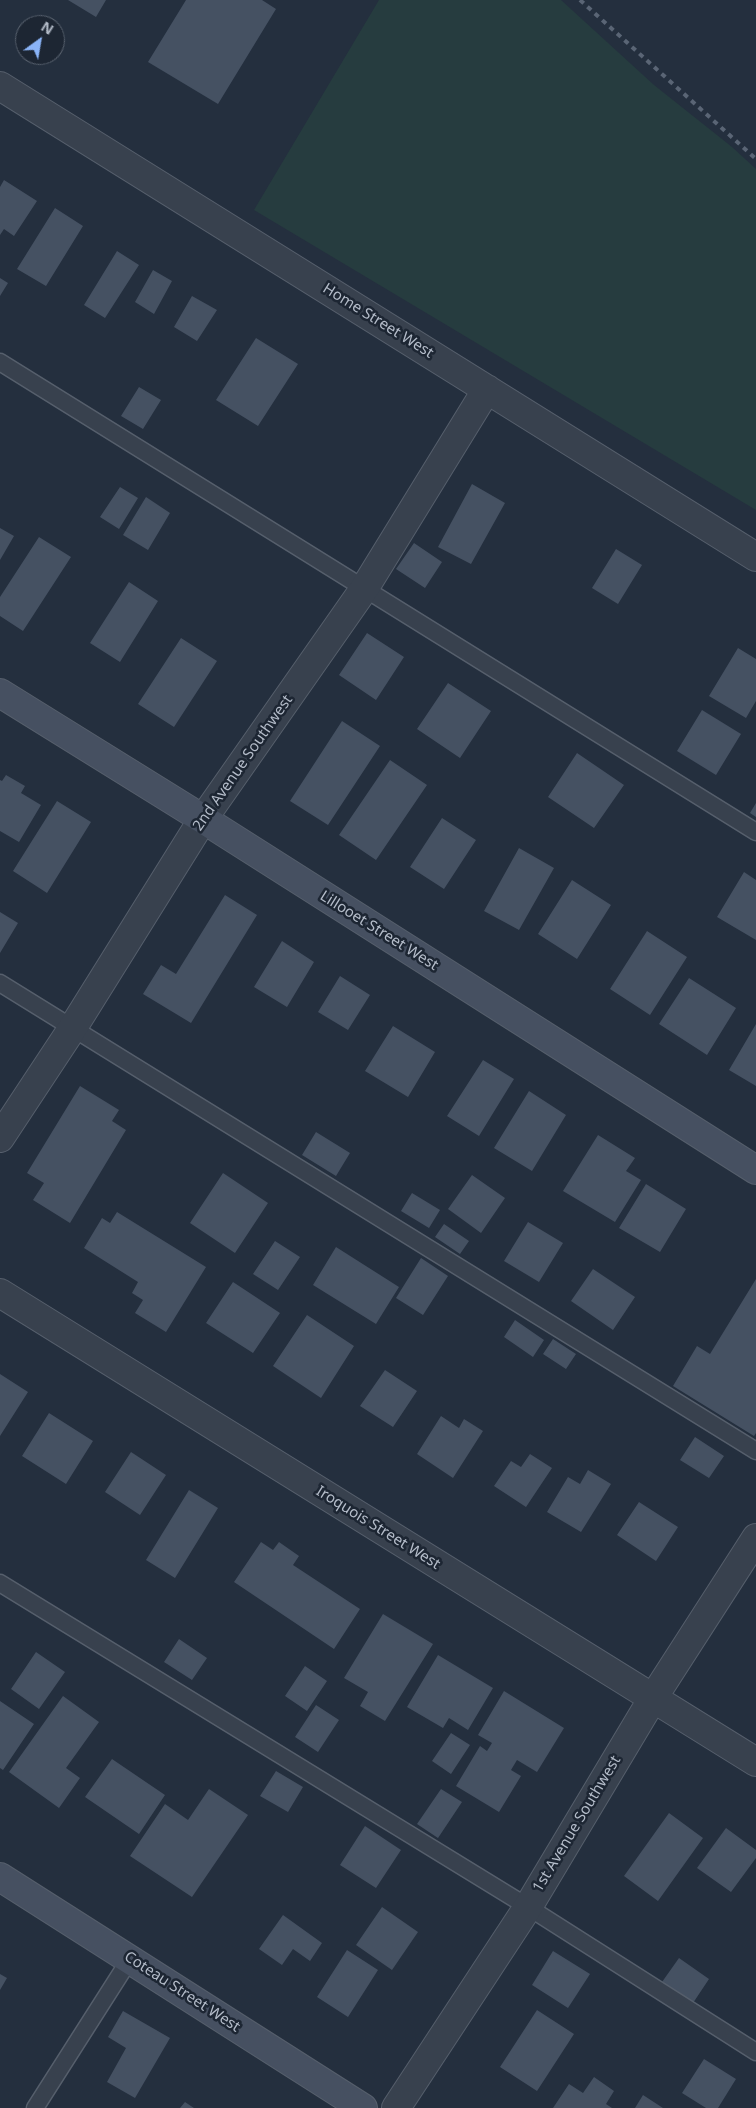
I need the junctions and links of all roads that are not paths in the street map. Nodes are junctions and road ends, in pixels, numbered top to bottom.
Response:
1 (0, 86) edge
2 (0, 362) edge
3 (487, 389) junction
4 (756, 557) edge
5 (364, 589) junction
6 (0, 693) edge
7 (204, 819) junction
8 (756, 832) edge
9 (0, 983) edge
10 (72, 1029) junction
11 (0, 1138) edge
12 (756, 1170) edge
13 (0, 1293) edge
14 (756, 1451) edge
15 (756, 1538) edge
16 (0, 1583) edge
17 (653, 1698) junction
18 (756, 1762) edge
19 (0, 1878) edge
20 (528, 1907) junction
21 (130, 1958) junction
22 (756, 2052) edge
23 (35, 2108) edge
24 (364, 2108) edge
25 (396, 2108) edge

1 - 3 street, Home Street West
2 - 5 lane
3 - 4 street, Home Street West
3 - 5 street, 2nd Avenue Southwest
5 - 7 street, 2nd Avenue Southwest
5 - 8 lane
6 - 7 street, Lillooet Street West
7 - 10 street, 2nd Avenue Southwest
7 - 12 street, Lillooet Street West
9 - 10 lane
10 - 11 street, 2nd Avenue Southwest
10 - 14 lane
13 - 17 street, Iroquois Street West
15 - 17 street, 1st Avenue Southwest
16 - 20 lane
17 - 18 street, Iroquois Street West
17 - 20 street, 1st Avenue Southwest
19 - 21 street, Coteau Street West
20 - 22 lane
20 - 25 street, 1st Avenue Southwest
21 - 23 lane
21 - 24 street, Coteau Street West

